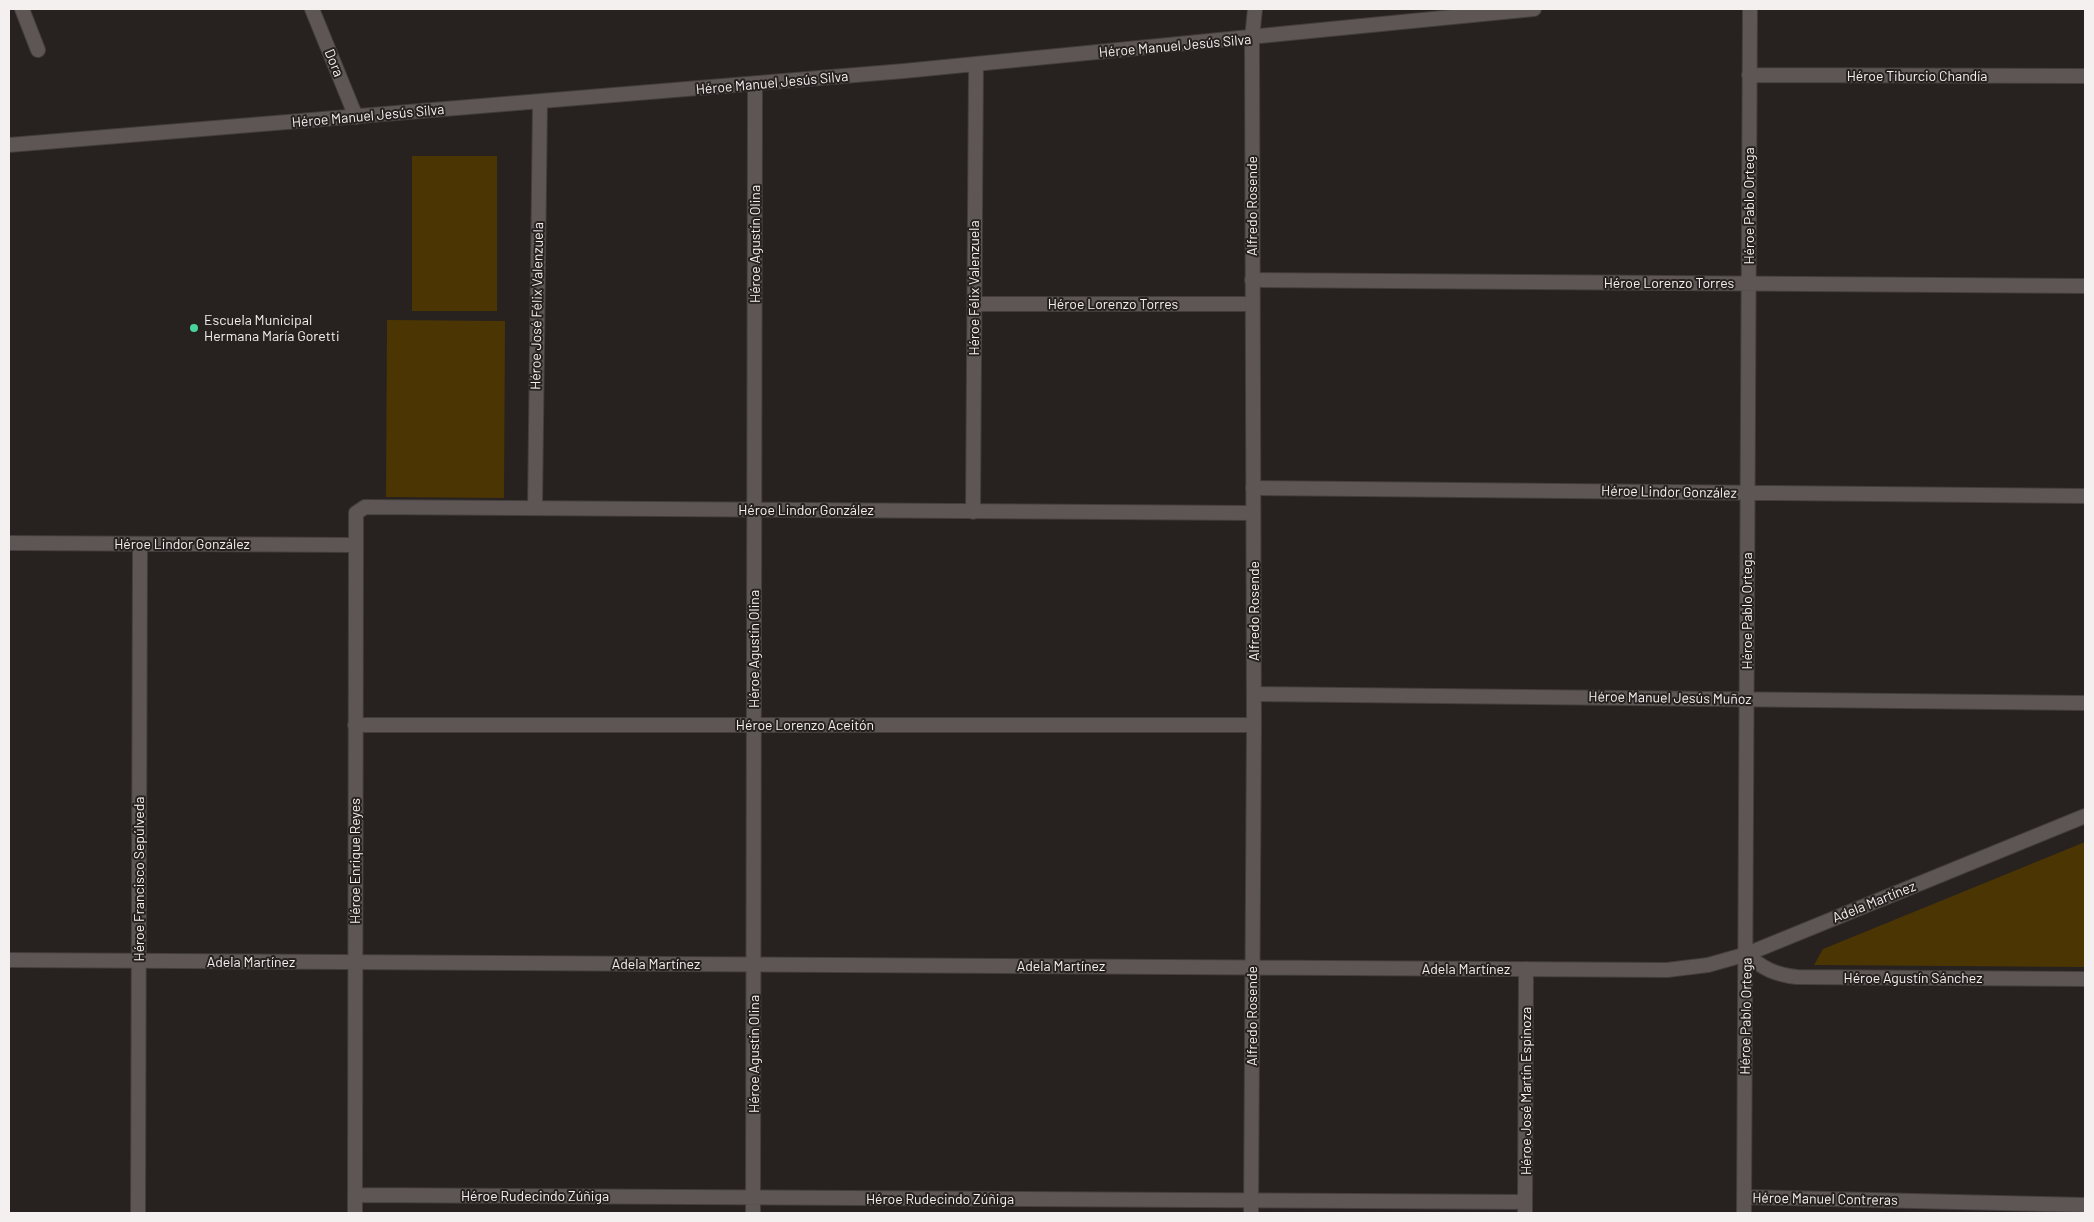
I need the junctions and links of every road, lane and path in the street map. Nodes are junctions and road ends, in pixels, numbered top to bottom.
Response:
1 (22, 9) edge
2 (312, 9) edge
3 (1255, 9) edge
4 (1534, 9) edge
5 (1750, 9) edge
6 (1252, 38) junction
7 (38, 50) dead end
8 (976, 64) junction
9 (1749, 75) junction
10 (2085, 76) edge
11 (755, 84) junction
12 (540, 103) junction
13 (356, 117) junction
14 (9, 145) edge
15 (1252, 280) junction
16 (1748, 284) junction
17 (2085, 286) edge
18 (974, 304) junction
19 (1252, 304) junction
20 (1253, 488) junction
21 (1748, 492) junction
22 (2085, 496) edge
23 (535, 508) junction
24 (359, 510) joint
25 (754, 510) junction
26 (973, 512) junction
27 (1253, 513) junction
28 (9, 543) edge
29 (140, 544) junction
30 (356, 545) junction
31 (1254, 694) junction
32 (1747, 699) junction
33 (2085, 703) edge
34 (356, 725) junction
35 (754, 725) junction
36 (1254, 725) junction
37 (2085, 816) edge
38 (1747, 954) junction
39 (9, 960) edge
40 (139, 961) junction
41 (355, 962) junction
42 (754, 964) junction
43 (1252, 967) junction
44 (1526, 969) junction
45 (2085, 979) edge
46 (354, 1195) junction
47 (1744, 1197) junction
48 (753, 1198) junction
49 (2085, 1205) edge
50 (1251, 1207) edge
51 (1526, 1208) edge
52 (138, 1213) edge
53 (354, 1213) edge
54 (753, 1213) edge
55 (1744, 1213) edge

1 - 7 street
2 - 13 street, Dora
3 - 6 street, Alfredo Rosende
4 - 6 street, Héroe Manuel Jesús Silva
5 - 9 street, Héroe Pablo Ortega
6 - 8 street, Héroe Manuel Jesús Silva
6 - 15 street, Alfredo Rosende
8 - 11 street, Héroe Manuel Jesús Silva
8 - 18 street, Héroe Félix Valenzuela
9 - 10 street, Héroe Tiburcio Chandía
9 - 16 street, Héroe Pablo Ortega
11 - 12 street, Héroe Manuel Jesús Silva
11 - 25 street, Héroe Agustín Olina
12 - 13 street, Héroe Manuel Jesús Silva
12 - 23 street, Héroe José Félix Valenzuela
13 - 14 street, Héroe Manuel Jesús Silva
15 - 16 street, Héroe Lorenzo Torres
15 - 19 street, Alfredo Rosende
16 - 17 street, Héroe Lorenzo Torres
16 - 21 street, Héroe Pablo Ortega
18 - 19 street, Héroe Lorenzo Torres
18 - 26 street, Héroe Félix Valenzuela
19 - 20 street, Alfredo Rosende
20 - 21 street, Héroe Lindor González
20 - 27 street, Alfredo Rosende
21 - 22 street, Héroe Lindor González
21 - 32 street, Héroe Pablo Ortega
23 - 24 street, Héroe Lindor González
23 - 25 street, Héroe Lindor González
24 - 30 street, Héroe Enrique Reyes
25 - 26 street, Héroe Lindor González
25 - 35 street, Héroe Agustín Olina
26 - 27 street, Héroe Lindor González
27 - 31 street, Alfredo Rosende
28 - 29 street, Héroe Lindor González
29 - 30 street, Héroe Lindor González
29 - 40 street, Héroe Francisco Sepúlveda
30 - 34 street, Héroe Enrique Reyes
31 - 32 street, Héroe Manuel Jesús Muñoz
31 - 36 street, Alfredo Rosende
32 - 33 street, Héroe Manuel Jesús Muñoz
32 - 38 street, Héroe Pablo Ortega
34 - 35 street, Héroe Lorenzo Aceitón
34 - 41 street, Héroe Enrique Reyes
35 - 36 street, Héroe Lorenzo Aceitón
35 - 42 street, Héroe Agustín Olina
36 - 43 street, Alfredo Rosende
37 - 38 street, Adela Martínez
38 - 44 street, Adela Martínez
38 - 45 street, Héroe Agustín Sánchez
38 - 47 street, Héroe Pablo Ortega
39 - 40 street, Adela Martínez
40 - 41 street, Adela Martínez
40 - 52 street, Héroe Francisco Sepúlveda
41 - 42 street, Adela Martínez
41 - 46 street, Héroe Enrique Reyes
42 - 43 street, Adela Martínez
42 - 48 street, Héroe Agustín Olina
43 - 44 street, Adela Martínez
43 - 50 street, Alfredo Rosende
44 - 51 street, Héroe José Martín Espinoza
46 - 48 street, Héroe Rudecindo Zúñiga
46 - 53 street, Héroe Enrique Reyes
47 - 49 street, Héroe Manuel Contreras
47 - 55 street, Héroe Pablo Ortega
48 - 50 street, Héroe Rudecindo Zúñiga
48 - 54 street, Héroe Agustín Olina
50 - 51 street, Héroe Rudecindo Zúñiga

